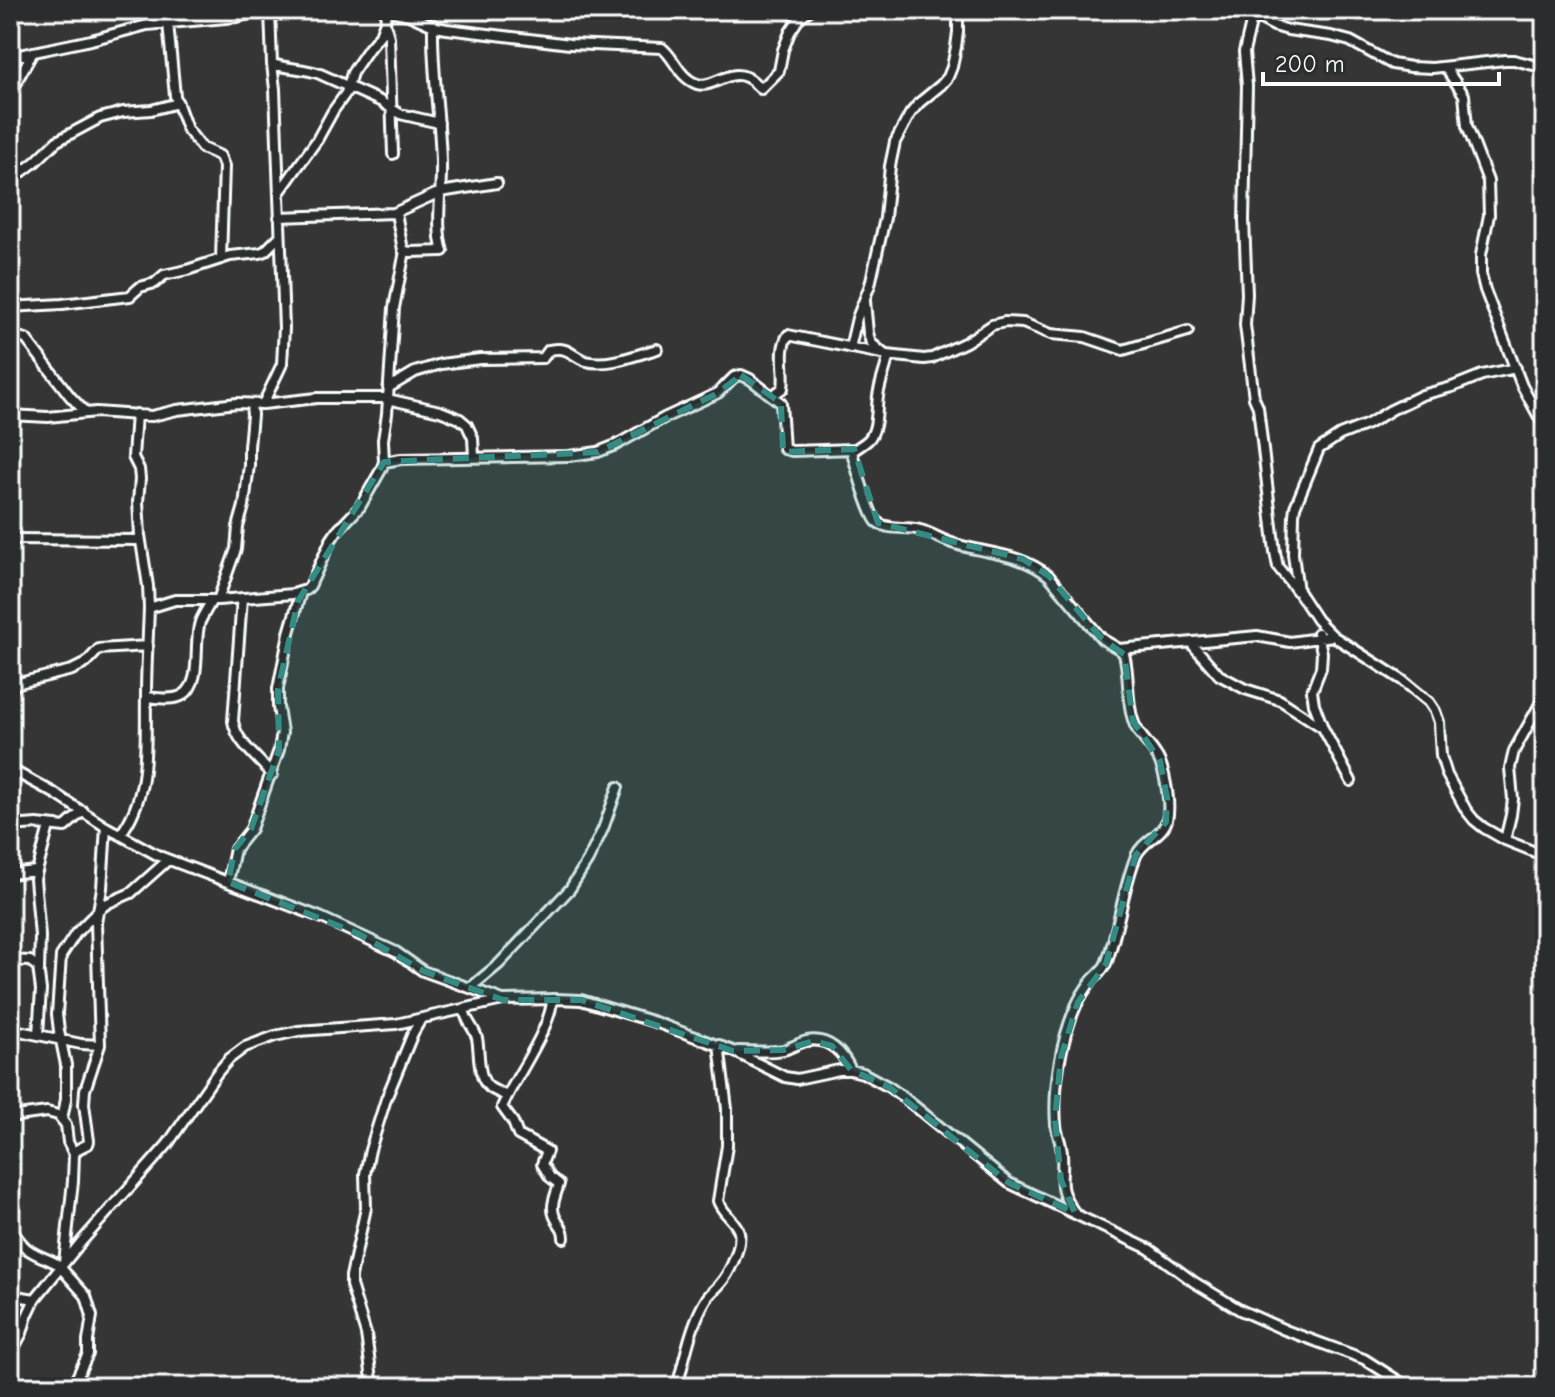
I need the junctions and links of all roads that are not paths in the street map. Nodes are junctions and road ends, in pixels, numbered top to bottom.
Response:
1 (268, 10) edge
2 (386, 10) edge
3 (810, 10) edge
4 (958, 10) edge
5 (1254, 12) edge
6 (214, 15) edge
7 (385, 22) junction
8 (168, 23) junction
9 (433, 25) junction
10 (33, 52) junction
11 (10, 57) edge
12 (272, 64) junction
13 (1445, 67) junction
14 (1545, 68) edge
15 (347, 86) junction
16 (10, 100) edge
17 (178, 103) junction
18 (391, 109) junction
19 (439, 123) junction
20 (393, 154) dead end
21 (10, 181) edge
22 (497, 183) dead end
23 (440, 192) junction
24 (278, 194) junction
25 (396, 213) junction
26 (279, 217) junction
27 (280, 236) junction
28 (405, 251) junction
29 (221, 259) junction
30 (864, 301) junction
31 (10, 307) edge
32 (1188, 331) dead end
33 (10, 335) edge
34 (850, 348) junction
35 (657, 349) dead end
36 (885, 354) junction
37 (1516, 368) junction
38 (388, 388) junction
39 (772, 396) junction
40 (387, 399) junction
41 (251, 404) junction
42 (263, 404) junction
43 (85, 412) junction
44 (136, 414) junction
45 (10, 415) edge
46 (1545, 428) edge
47 (854, 449) junction
48 (474, 457) junction
49 (384, 462) junction
50 (10, 539) edge
51 (140, 540) junction
52 (1298, 591) junction
53 (301, 592) junction
54 (242, 598) junction
55 (215, 600) junction
56 (149, 608) junction
57 (1317, 620) junction
58 (1333, 636) junction
59 (1318, 637) junction
60 (1191, 643) junction
61 (148, 646) junction
62 (1119, 649) junction
63 (11, 688) edge
64 (1545, 695) edge
65 (146, 697) junction
66 (1323, 728) junction
67 (10, 769) edge
68 (272, 775) junction
69 (1351, 781) dead end
70 (618, 787) dead end
71 (83, 811) junction
72 (10, 826) edge
73 (49, 826) junction
74 (106, 827) junction
75 (120, 835) junction
76 (1505, 840) junction
77 (1545, 856) edge
78 (168, 860) junction
79 (36, 871) junction
80 (10, 874) edge
81 (228, 882) junction
82 (99, 910) junction
83 (10, 960) edge
84 (39, 971) junction
85 (474, 990) junction
86 (552, 999) junction
87 (503, 1000) junction
88 (478, 1006) junction
89 (464, 1009) junction
90 (421, 1019) junction
91 (10, 1029) edge
92 (38, 1034) junction
93 (61, 1040) junction
94 (100, 1045) junction
95 (719, 1045) junction
96 (733, 1051) junction
97 (851, 1070) junction
98 (507, 1096) junction
99 (10, 1117) edge
100 (62, 1119) junction
101 (74, 1154) junction
102 (1075, 1213) junction
103 (10, 1227) edge
104 (564, 1238) dead end
105 (62, 1266) junction
106 (10, 1295) edge
107 (35, 1299) junction
108 (10, 1355) edge
109 (80, 1387) edge
110 (373, 1387) edge
111 (677, 1387) edge
112 (1408, 1387) edge

1 - 6 street
1 - 12 street
2 - 7 street
2 - 9 street
3 - 9 street
4 - 30 street
5 - 13 street
5 - 52 street
6 - 8 street
7 - 15 street
7 - 18 street
8 - 10 street
8 - 17 street
9 - 19 street
10 - 11 street
10 - 16 street
12 - 15 street
12 - 24 street
13 - 14 street
13 - 37 street
15 - 18 street
15 - 24 street
17 - 21 street
17 - 29 street
18 - 19 street
18 - 20 street
19 - 23 street
22 - 23 street
23 - 25 street
23 - 28 street
24 - 26 street
25 - 26 street
25 - 28 street
26 - 27 street
27 - 29 street
27 - 42 street
28 - 38 street
29 - 31 street
30 - 34 street
30 - 36 street
32 - 36 street
33 - 43 street
34 - 36 street
34 - 39 street
35 - 38 street
36 - 47 street
37 - 46 street
37 - 52 street
38 - 40 street
39 - 47 street
39 - 48 street
40 - 42 street
40 - 48 street
40 - 49 street
41 - 42 street
41 - 44 street
41 - 55 street
43 - 44 street
43 - 45 street
44 - 51 street
47 - 62 street
48 - 49 street
49 - 53 street
50 - 51 street
51 - 56 street
52 - 57 street
53 - 54 street
53 - 68 street
54 - 55 street
54 - 68 street
55 - 56 street
55 - 65 street
56 - 61 street
57 - 58 street
57 - 59 street
58 - 59 street
58 - 76 street
59 - 60 street
59 - 66 street
60 - 62 street
60 - 66 street
61 - 63 street
61 - 65 street
62 - 102 street
64 - 76 street
65 - 75 street
66 - 69 street
67 - 71 street
68 - 81 street
70 - 85 street
71 - 73 street
71 - 74 street
72 - 73 street
73 - 79 street
74 - 75 street
74 - 82 street
75 - 78 street
76 - 77 street
78 - 81 street
78 - 82 street
79 - 80 street
79 - 84 street
81 - 85 street
82 - 93 street
82 - 94 street
83 - 84 street
84 - 92 street
85 - 87 street
85 - 88 street
86 - 87 street
86 - 95 street
86 - 98 street
87 - 88 street
88 - 89 street
89 - 90 street
89 - 98 street
90 - 105 street
90 - 110 street
91 - 92 street
92 - 93 street
93 - 94 street
93 - 100 street
94 - 101 street
95 - 96 street
95 - 111 street
96 - 97 street
96 - 97 street
97 - 102 street
98 - 104 street
99 - 100 street
100 - 101 street
101 - 105 street
102 - 112 street
103 - 105 street
105 - 107 street
105 - 109 street
106 - 107 street
107 - 108 street

